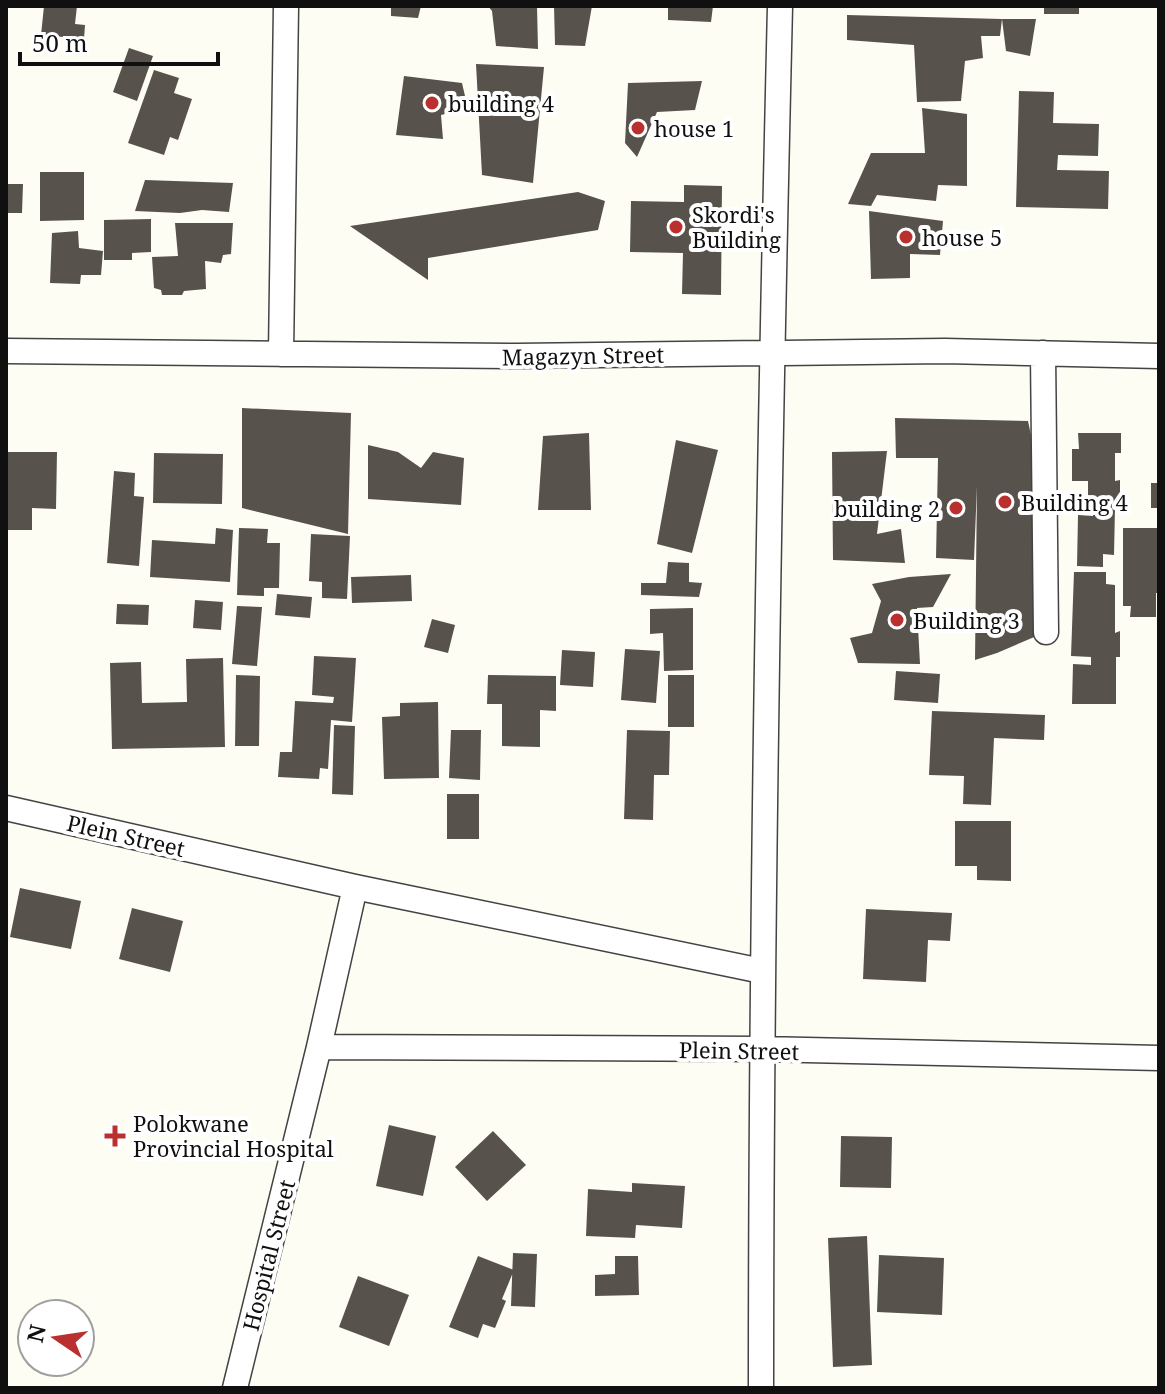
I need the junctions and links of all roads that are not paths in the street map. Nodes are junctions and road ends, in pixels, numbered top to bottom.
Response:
1 (286, 6) edge
2 (780, 6) edge
3 (6, 351) edge
4 (771, 352) junction
5 (1043, 353) junction
6 (281, 354) junction
7 (1159, 356) edge
8 (1046, 632) dead end
9 (6, 808) edge
10 (355, 887) junction
11 (762, 971) junction
12 (319, 1047) junction
13 (761, 1049) junction
14 (1159, 1058) edge
15 (235, 1388) edge
16 (761, 1388) edge

1 - 6 street
2 - 4 street
3 - 6 street, Magazyn Street
4 - 5 street, Magazyn Street
4 - 6 street, Magazyn Street
4 - 11 street
5 - 7 street, Magazyn Street
5 - 8 street
9 - 10 street, Plein Street
10 - 11 street, Plein Street
10 - 12 street, Hospital Street
11 - 13 street
12 - 13 street, Plein Street
12 - 15 street, Hospital Street
13 - 14 street, Plein Street
13 - 16 street

